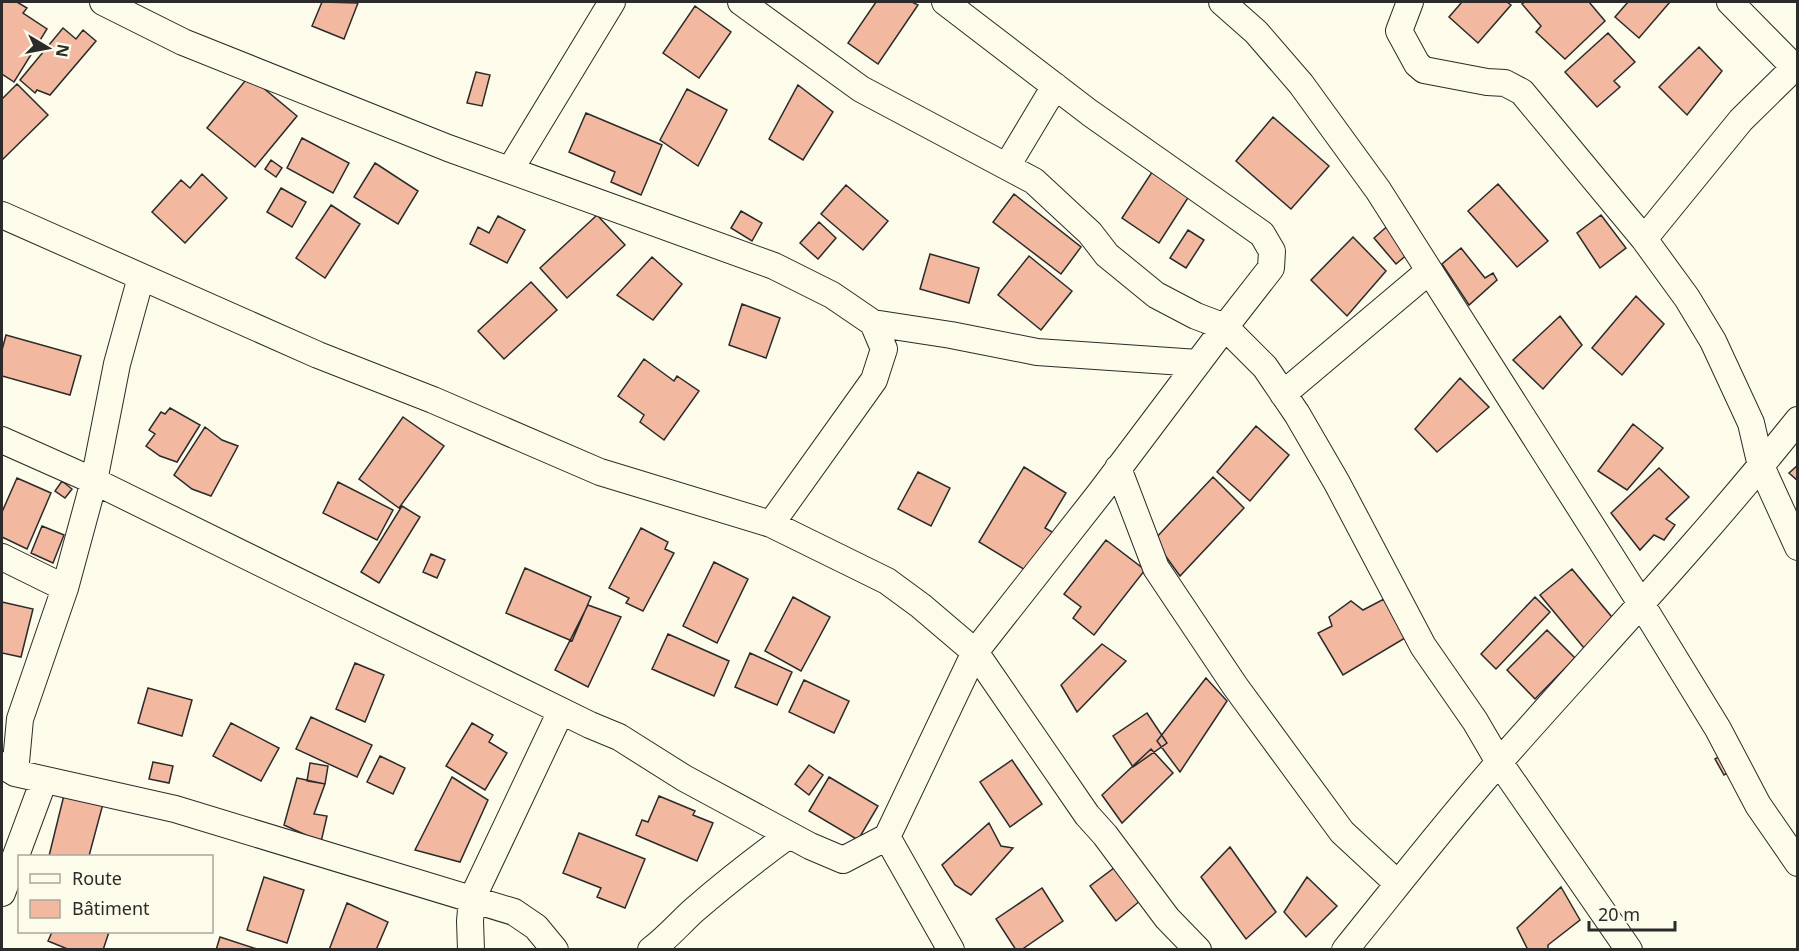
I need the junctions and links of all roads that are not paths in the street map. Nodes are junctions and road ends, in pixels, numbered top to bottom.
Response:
1 (103, 2) edge
2 (612, 2) edge
3 (741, 2) edge
4 (945, 2) edge
5 (1222, 2) edge
6 (1410, 2) edge
7 (1730, 2) edge
8 (1796, 65) edge
9 (1055, 86) junction
10 (1007, 166) junction
11 (510, 170) junction
12 (2, 214) edge
13 (1644, 239) junction
14 (1429, 271) junction
15 (141, 277) junction
16 (873, 322) junction
17 (1225, 327) junction
18 (1198, 363) junction
19 (1283, 394) junction
20 (1797, 420) edge
21 (2, 440) edge
22 (1761, 466) junction
23 (1118, 468) junction
24 (94, 481) junction
25 (771, 524) junction
26 (1797, 547) edge
27 (2, 557) edge
28 (65, 588) junction
29 (1641, 605) junction
30 (975, 652) junction
31 (561, 711) junction
32 (1499, 762) junction
33 (8, 769) edge
34 (44, 780) junction
35 (789, 835) junction
36 (887, 837) junction
37 (1797, 863) edge
38 (1398, 885) junction
39 (2, 892) edge
40 (472, 899) junction
41 (471, 950) edge
42 (555, 950) edge
43 (651, 950) edge
44 (951, 950) edge
45 (1198, 950) edge
46 (1345, 950) edge
47 (1629, 950) edge

1 - 11 street
2 - 11 street
3 - 10 street
4 - 9 street
5 - 14 street
6 - 13 street
7 - 8 street
8 - 13 street
9 - 10 street
9 - 17 street
10 - 17 street
11 - 16 street
12 - 15 street
13 - 22 street
14 - 19 street
14 - 29 street
15 - 24 street
15 - 25 street
16 - 18 street
16 - 25 street
17 - 18 street
17 - 19 street
18 - 23 street
19 - 32 street
20 - 22 street
21 - 24 street
22 - 26 street
22 - 29 street
23 - 30 street
23 - 38 street
24 - 28 street
24 - 31 street
25 - 30 street
27 - 28 street
28 - 33 street
29 - 32 street
29 - 37 street
30 - 36 street
30 - 45 street
31 - 35 street
31 - 40 street
32 - 38 street
32 - 47 street
33 - 34 street
34 - 39 street
34 - 40 street
35 - 36 street
35 - 43 street
36 - 44 street
38 - 46 street
40 - 41 street
40 - 42 street

